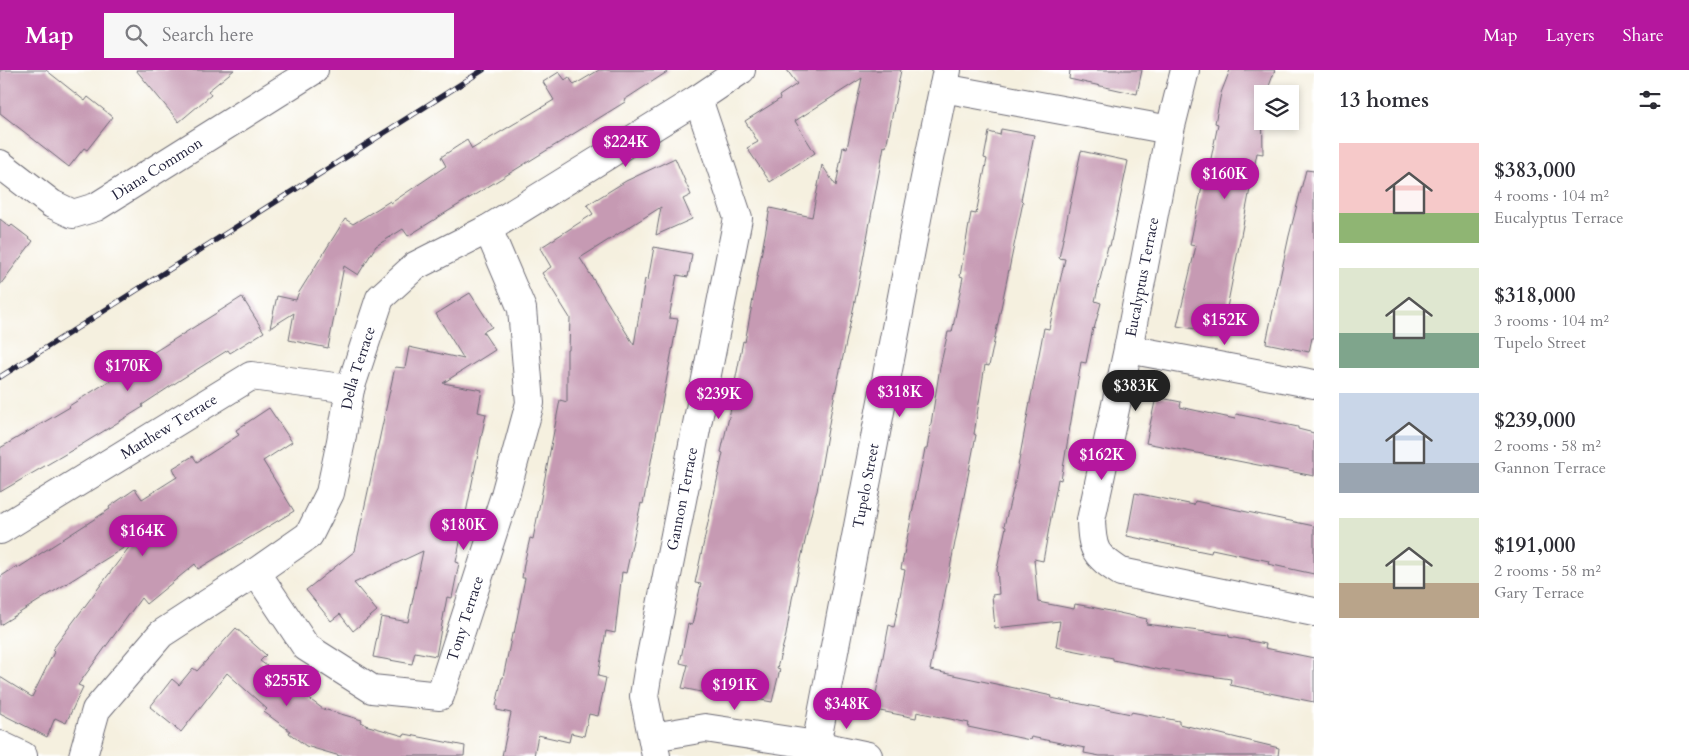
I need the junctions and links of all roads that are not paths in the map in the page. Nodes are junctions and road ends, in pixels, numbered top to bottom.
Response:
1 (314, 70) edge
2 (741, 70) edge
3 (1185, 70) edge
4 (278, 79) edge
5 (945, 79) edge
6 (698, 99) junction
7 (1170, 130) junction
8 (0, 164) edge
9 (488, 229) junction
10 (1128, 349) junction
11 (1314, 384) edge
12 (350, 389) junction
13 (0, 530) edge
14 (256, 572) junction
15 (1314, 612) edge
16 (0, 745) edge
17 (655, 746) edge
18 (815, 751) edge
19 (23, 756) edge
20 (83, 756) edge
21 (868, 756) edge

1 - 4 street, Diana Common
2 - 6 street, Della Terrace
3 - 7 street, Eucalyptus Terrace
4 - 8 street, Diana Common
5 - 7 street
5 - 18 street, Tupelo Street
6 - 9 street, Della Terrace
6 - 17 street, Gannon Terrace
7 - 10 street, Eucalyptus Terrace
9 - 12 street, Della Terrace
9 - 14 street, Tony Terrace
10 - 11 street
10 - 15 street, Eucalyptus Terrace
12 - 13 street, Matthew Terrace
12 - 14 street, Della Terrace
14 - 20 street, Della Terrace
16 - 19 street
17 - 18 street
18 - 21 street

